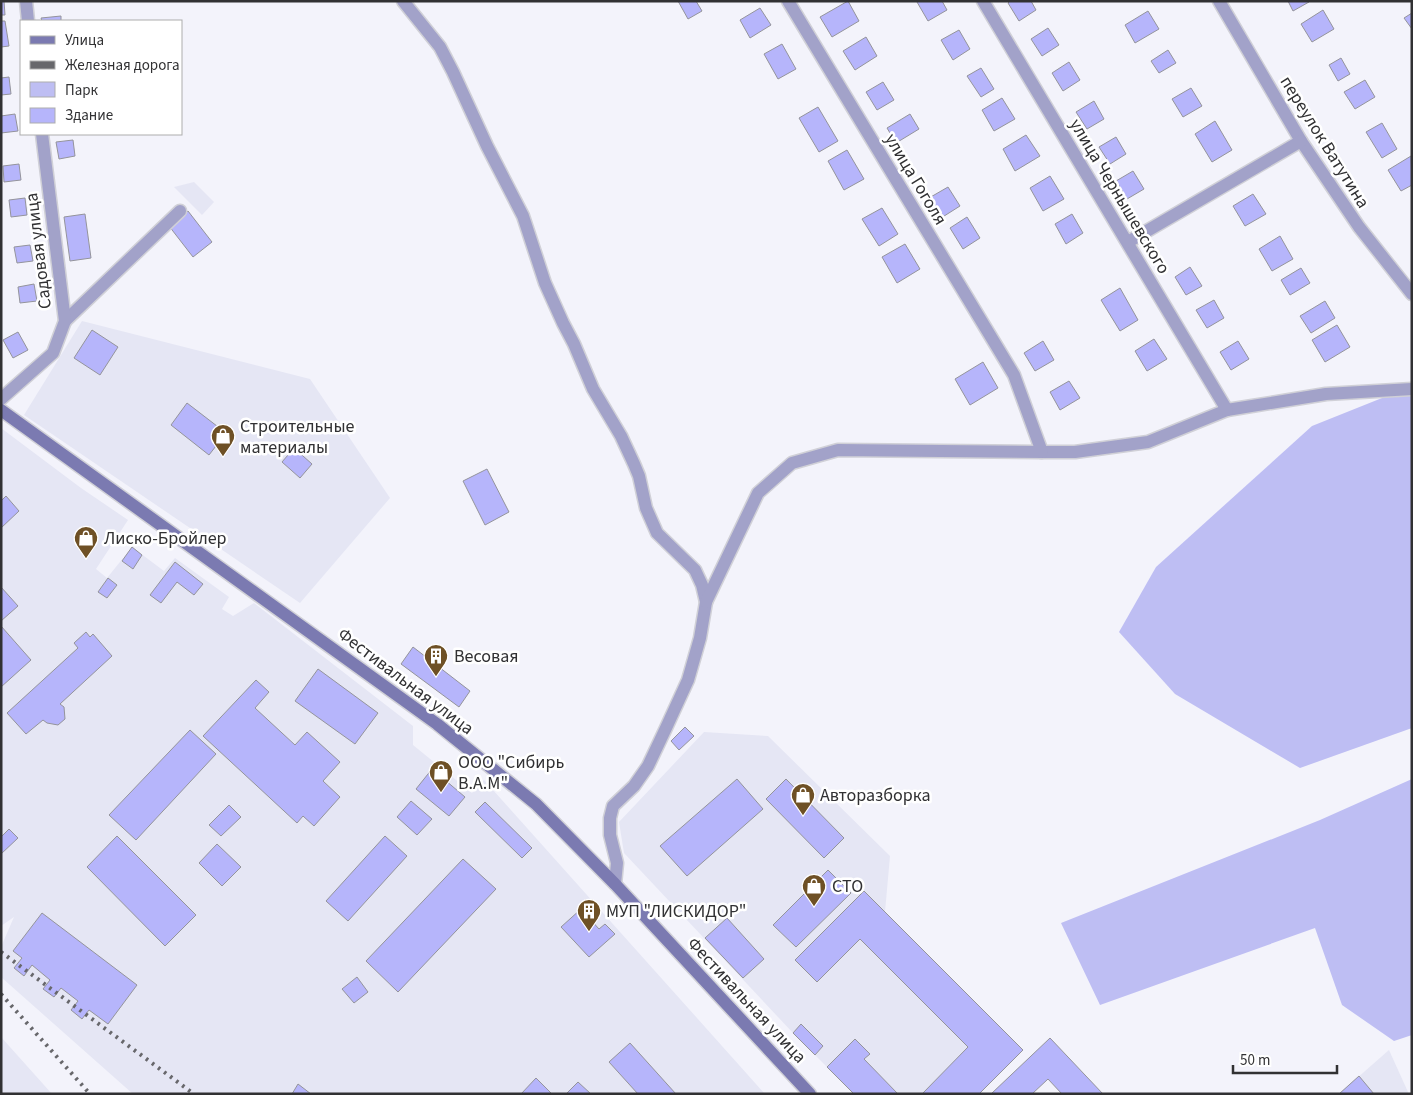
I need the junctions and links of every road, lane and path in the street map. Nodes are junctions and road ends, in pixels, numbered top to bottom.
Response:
1 (26, 1) edge
2 (403, 1) edge
3 (788, 1) edge
4 (983, 1) edge
5 (1219, 1) edge
6 (28, 20) edge
7 (42, 135) edge
8 (1301, 141) junction
9 (180, 211) dead end
10 (1128, 242) junction
11 (1412, 294) edge
12 (65, 321) junction
13 (1412, 390) edge
14 (1, 399) edge
15 (1, 410) edge
16 (1227, 410) junction
17 (1042, 452) junction
18 (706, 602) junction
19 (615, 884) junction
20 (810, 1094) edge

1 - 6 street
2 - 18 street
3 - 17 street, улица Гоголя
4 - 10 street, улица Чернышевского
5 - 8 street, переулок Ватутина
7 - 12 street, Садовая улица
8 - 10 street
8 - 11 street, переулок Ватутина
9 - 12 street
10 - 16 street, улица Чернышевского
12 - 14 street, Садовая улица
13 - 16 street
15 - 19 main road, Фестивальная улица
16 - 17 street
17 - 18 street
18 - 19 street
19 - 20 main road, Фестивальная улица

